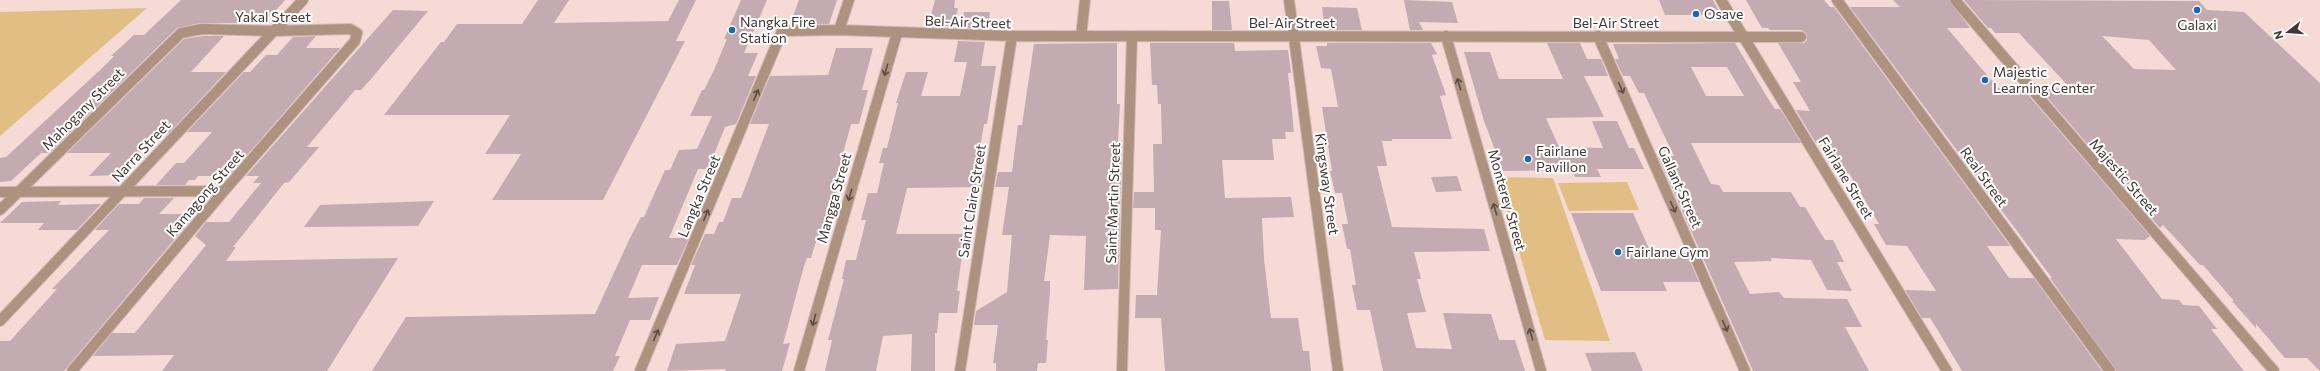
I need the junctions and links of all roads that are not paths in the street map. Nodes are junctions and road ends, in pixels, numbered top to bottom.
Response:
1 (303, 0) edge
2 (849, 0) edge
3 (1085, 0) edge
4 (1288, 0) edge
5 (1720, 0) edge
6 (1837, 0) edge
7 (1955, 0) edge
8 (839, 30) junction
9 (188, 31) joint
10 (274, 31) junction
11 (782, 31) joint
12 (897, 32) junction
13 (357, 33) joint
14 (1012, 36) junction
15 (1081, 36) junction
16 (1132, 36) junction
17 (1293, 36) junction
18 (1446, 36) junction
19 (1598, 36) junction
20 (1743, 36) junction
21 (1801, 36) dead end
22 (224, 191) junction
23 (0, 192) edge
24 (19, 192) junction
25 (121, 193) junction
26 (0, 210) edge
27 (0, 321) edge
28 (72, 371) edge
29 (640, 371) edge
30 (799, 371) edge
31 (960, 371) edge
32 (1122, 371) edge
33 (1338, 371) edge
34 (1542, 371) edge
35 (1745, 371) edge
36 (1947, 371) edge
37 (2110, 371) edge
38 (2274, 371) edge

1 - 10 street, Narra Street
2 - 8 street
3 - 15 street
4 - 17 street, Kingsway Street
5 - 20 street, Fairlane Street
6 - 37 street, Real Street
7 - 38 street, Majestic Street
8 - 11 street, Bel-Air Street
8 - 12 street, Bel-Air Street
9 - 10 street, Yakal Street
9 - 24 street, Mahogany Street
10 - 13 street, Yakal Street
10 - 25 street, Narra Street
29 -> 11 street, Langka Street
12 - 14 street, Bel-Air Street
12 -> 30 street, Mangga Street
13 - 22 street, Kamagong Street
14 - 15 street, Bel-Air Street
14 - 31 street, Saint Claire Street
15 - 16 street, Bel-Air Street
16 - 17 street, Bel-Air Street
16 - 32 street, Saint Martin Street
17 - 18 street, Bel-Air Street
17 - 33 street, Kingsway Street
18 - 19 street, Bel-Air Street
34 -> 18 street, Monterey Street
19 - 20 street, Bel-Air Street
19 -> 35 street, Gallant Street
20 - 21 street, Bel-Air Street
20 - 36 street, Fairlane Street
22 - 25 street
22 - 28 street, Kamagong Street
23 - 24 street
24 - 25 street
24 - 26 street, Mahogany Street
25 - 27 street, Narra Street

